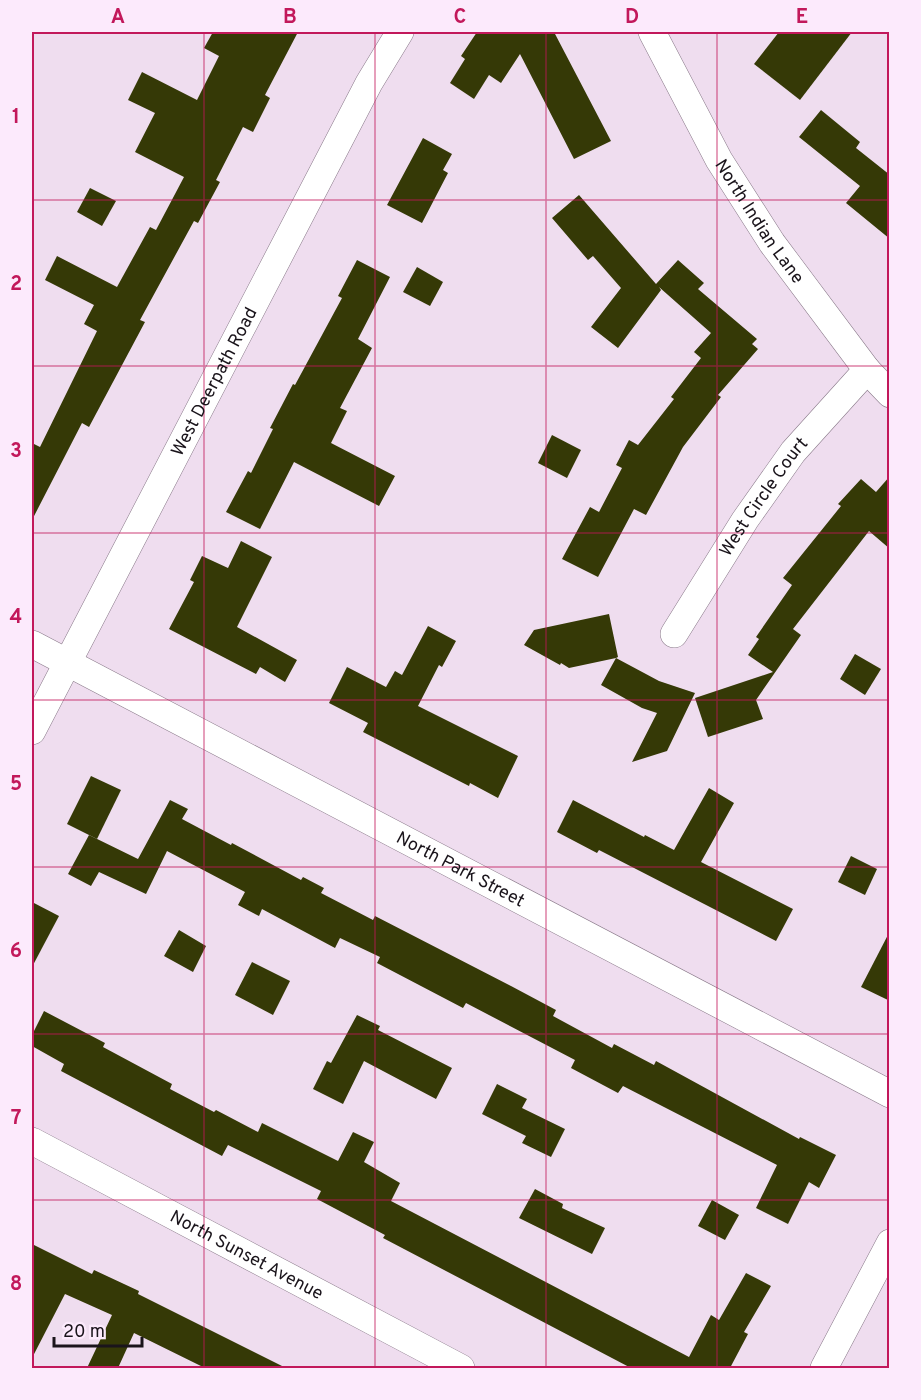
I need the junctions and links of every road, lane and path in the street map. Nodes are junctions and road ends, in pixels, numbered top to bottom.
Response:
1 (400, 32) edge
2 (652, 32) edge
3 (867, 370) junction
4 (890, 394) edge
5 (674, 634) dead end
6 (32, 644) edge
7 (67, 663) junction
8 (32, 731) edge
9 (890, 1094) edge
10 (32, 1141) edge
11 (890, 1243) edge
12 (461, 1368) edge
13 (824, 1368) edge

1 - 7 street, West Deerpath Road
2 - 3 street, North Indian Lane
3 - 4 street, North Indian Lane
3 - 5 street, West Circle Court
6 - 7 street, North Park Street
7 - 8 street, West Deerpath Road
7 - 9 street, North Park Street
10 - 12 street, North Sunset Avenue
11 - 13 street

